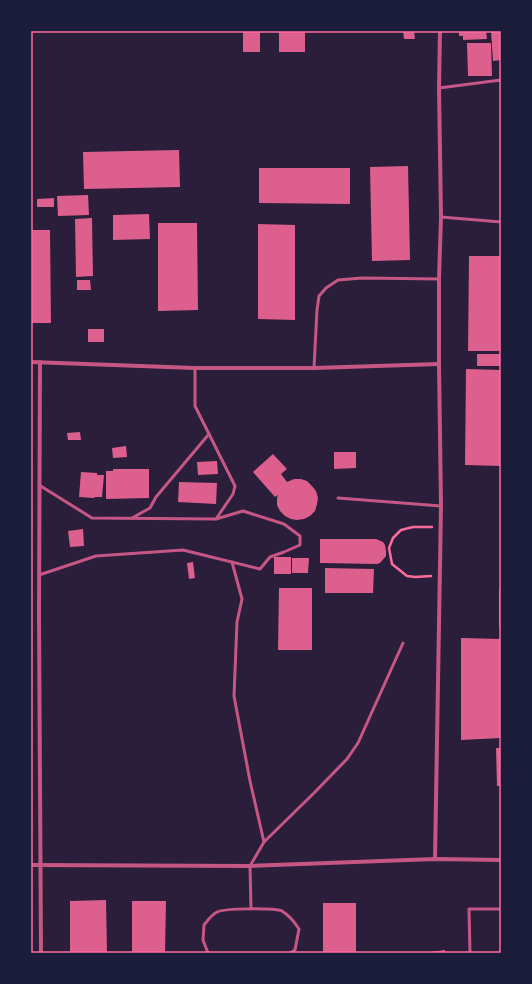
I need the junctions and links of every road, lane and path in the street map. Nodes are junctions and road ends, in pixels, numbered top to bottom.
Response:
1 (440, 31) edge
2 (501, 80) edge
3 (439, 88) junction
4 (441, 217) junction
5 (501, 222) edge
6 (439, 279) junction
7 (31, 362) edge
8 (40, 362) junction
9 (439, 364) junction
10 (196, 368) junction
11 (314, 368) junction
12 (209, 434) junction
13 (39, 485) junction
14 (338, 498) dead end
15 (441, 506) junction
16 (131, 518) junction
17 (216, 519) junction
18 (440, 528) junction
19 (232, 562) junction
20 (39, 575) junction
21 (440, 576) junction
22 (403, 643) dead end
23 (264, 842) junction
24 (435, 860) junction
25 (501, 860) edge
26 (31, 865) edge
27 (41, 865) junction
28 (250, 866) junction
29 (251, 909) junction
30 (501, 909) edge
31 (41, 953) edge
32 (208, 953) edge
33 (290, 953) edge
34 (470, 953) edge

1 - 3 street
2 - 3 lane
3 - 4 street
4 - 5 lane
4 - 6 street
6 - 9 street
6 - 11 lane
7 - 8 street
8 - 10 street
8 - 13 street
9 - 11 street
9 - 15 street
10 - 11 street
10 - 12 lane
12 - 16 lane
12 - 17 lane
13 - 16 lane
13 - 20 street
14 - 15 lane
15 - 18 street
16 - 17 lane
17 - 19 lane
18 - 21 street
18 - 21 path
19 - 20 lane
19 - 23 lane
20 - 27 street
21 - 24 street
22 - 23 lane
23 - 28 lane
24 - 25 street
24 - 28 street
26 - 27 street
27 - 28 street
27 - 31 street
28 - 29 lane
29 - 32 lane
29 - 33 lane
30 - 34 lane

